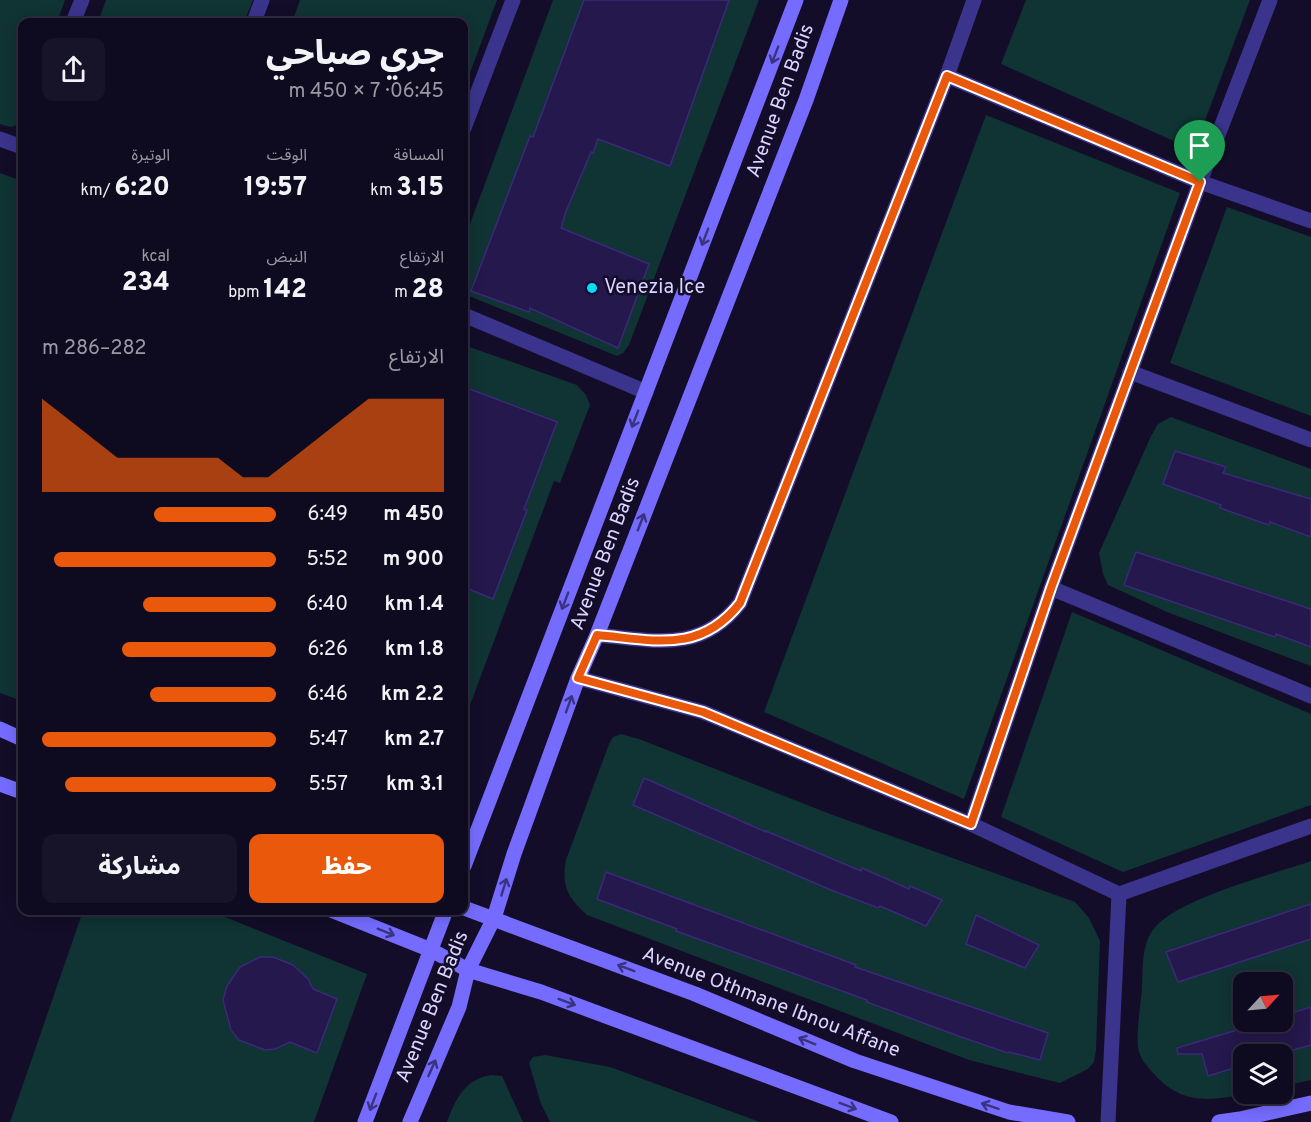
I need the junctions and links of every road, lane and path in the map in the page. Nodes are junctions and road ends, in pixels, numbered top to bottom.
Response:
1 (82, 0) edge
2 (262, 0) edge
3 (513, 0) edge
4 (796, 0) edge
5 (841, 0) edge
6 (974, 0) edge
7 (1270, 0) edge
8 (75, 18) edge
9 (255, 18) edge
10 (947, 76) junction
11 (468, 118) edge
12 (0, 139) edge
13 (18, 146) edge
14 (1200, 182) junction
15 (1311, 221) edge
16 (468, 317) edge
17 (1130, 372) junction
18 (646, 392) junction
19 (1311, 440) edge
20 (1051, 588) junction
21 (597, 635) junction
22 (578, 678) junction
23 (1311, 696) edge
24 (0, 729) edge
25 (18, 737) edge
26 (0, 784) edge
27 (18, 791) edge
28 (971, 824) junction
29 (1311, 826) edge
30 (468, 856) edge
31 (1119, 894) junction
32 (468, 909) edge
33 (344, 915) edge
34 (444, 915) edge
35 (494, 918) junction
36 (431, 950) junction
37 (468, 970) junction
38 (1311, 1103) edge
39 (365, 1122) edge
40 (410, 1122) edge
41 (891, 1122) edge
42 (1068, 1122) edge
43 (1108, 1122) edge
44 (1219, 1122) edge

1 - 8 street
2 - 9 street
3 - 11 street
4 -> 18 main road, Avenue Ben Badis
21 -> 5 main road, Avenue Ben Badis
6 - 10 street
7 - 14 street
10 - 14 street
10 - 21 street
12 - 13 street
14 - 15 street
14 - 17 street
16 - 18 street
17 - 19 street
17 - 20 street
18 -> 30 main road, Avenue Ben Badis
20 - 23 street
20 - 28 street
21 - 22 main road, Avenue Ben Badis
22 - 28 street
35 -> 22 main road, Avenue Ben Badis
24 - 25 main road
26 - 27 main road
28 - 31 street
29 - 31 street
31 - 43 street
32 - 35 main road, Avenue Othmane Ibnou Affane
33 -> 36 main road
34 - 36 main road, Avenue Ben Badis
35 - 37 main road, Avenue Ben Badis
42 -> 35 main road, Avenue Othmane Ibnou Affane
36 - 37 main road
36 -> 39 main road, Avenue Ben Badis
40 -> 37 main road, Avenue Ben Badis
37 -> 41 main road
38 - 44 main road

